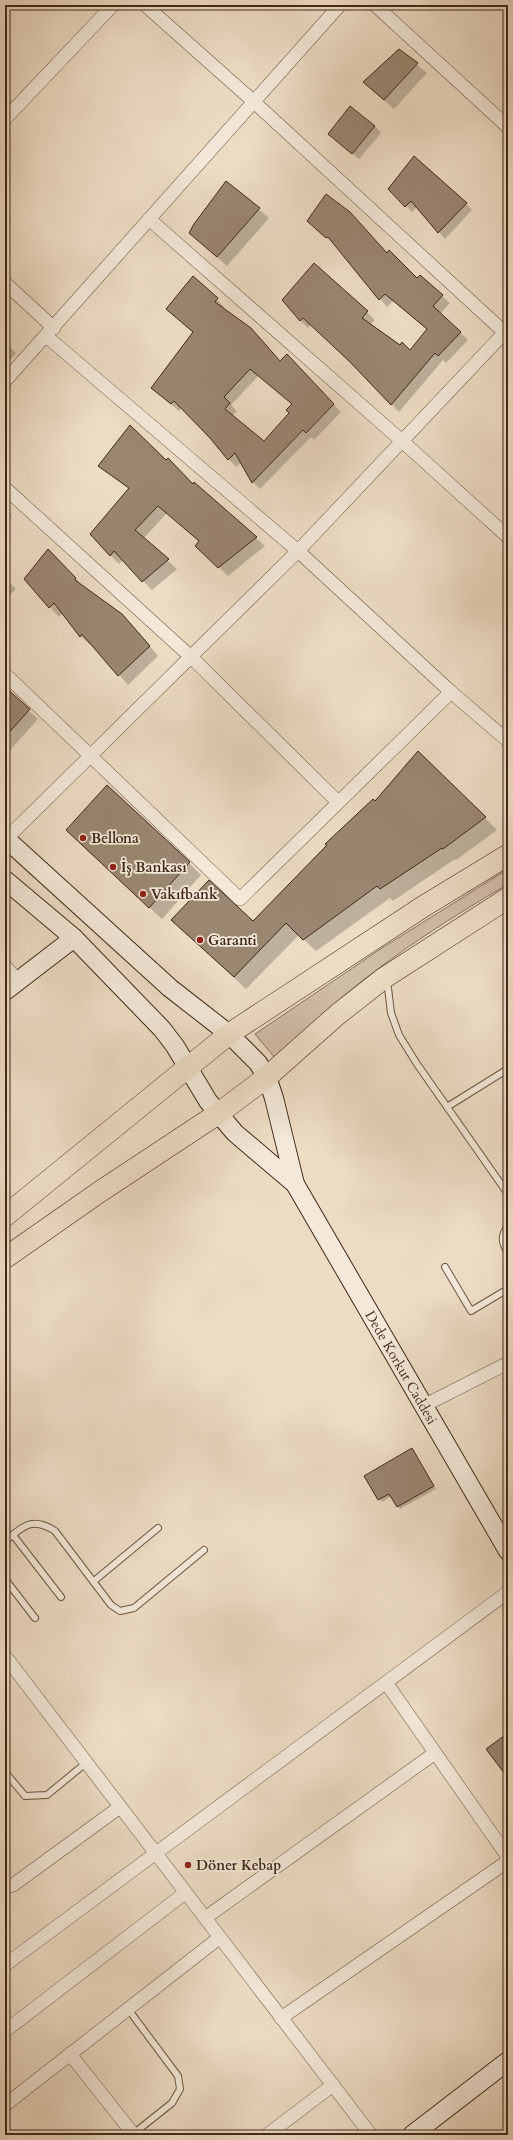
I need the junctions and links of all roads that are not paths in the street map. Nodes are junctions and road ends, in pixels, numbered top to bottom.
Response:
1 (113, 5) edge
2 (145, 5) edge
3 (340, 5) edge
4 (375, 5) edge
5 (253, 101) junction
6 (5, 119) edge
7 (508, 127) edge
8 (149, 219) junction
9 (5, 283) edge
10 (506, 330) edge
11 (50, 332) junction
12 (5, 381) edge
13 (402, 441) junction
14 (5, 488) edge
15 (508, 538) edge
16 (298, 551) junction
17 (191, 657) junction
18 (5, 674) edge
19 (451, 692) junction
20 (508, 741) edge
21 (89, 757) junction
22 (338, 802) junction
23 (6, 839) edge
24 (508, 855) edge
25 (5, 880) edge
26 (508, 898) edge
27 (74, 938) junction
28 (5, 966) edge
29 (384, 978) junction
30 (11, 986) edge
31 (230, 1034) junction
32 (188, 1067) junction
33 (508, 1069) edge
34 (267, 1077) junction
35 (447, 1107) junction
36 (219, 1114) junction
37 (294, 1184) junction
38 (508, 1194) edge
39 (5, 1216) edge
40 (508, 1226) edge
41 (508, 1252) edge
42 (5, 1258) edge
43 (445, 1267) dead end
44 (508, 1289) edge
45 (508, 1363) edge
46 (423, 1406) junction
47 (158, 1528) dead end
48 (13, 1535) junction
49 (5, 1541) edge
50 (204, 1550) dead end
51 (508, 1551) edge
52 (5, 1579) edge
53 (94, 1581) junction
54 (508, 1592) edge
55 (61, 1597) dead end
56 (35, 1618) dead end
57 (7, 1662) edge
58 (387, 1684) junction
59 (435, 1753) junction
60 (86, 1763) junction
61 (5, 1772) edge
62 (120, 1807) junction
63 (154, 1853) junction
64 (508, 1858) edge
65 (508, 1861) edge
66 (5, 1888) edge
67 (185, 1893) junction
68 (205, 1918) junction
69 (219, 1938) junction
70 (5, 1965) edge
71 (128, 2009) junction
72 (281, 2018) junction
73 (5, 2031) edge
74 (70, 2054) junction
75 (507, 2064) edge
76 (333, 2085) junction
77 (5, 2105) edge
78 (418, 2133) edge
79 (133, 2134) edge
80 (267, 2135) edge
81 (371, 2135) edge

1 - 6 street
2 - 5 street
3 - 5 street
4 - 7 street
5 - 8 street
5 - 10 street
8 - 11 street
8 - 13 street
9 - 11 street
10 - 13 street
11 - 12 street
11 - 16 street
13 - 15 street
13 - 16 street
14 - 17 street
16 - 17 street
16 - 19 street
17 - 21 street
17 - 22 street
18 - 21 street
19 - 20 street
19 - 22 street
21 - 22 street
21 - 23 street
23 - 31 main road, Dede Korkut Caddesi
24 - 31 main road
25 - 27 main road, Dede Korkut Caddesi
26 - 29 main road
27 - 30 main road
27 - 32 main road, Dede Korkut Caddesi
28 - 30 street
29 - 34 main road
29 - 35 lane
31 - 32 main road
31 - 34 main road, Dede Korkut Caddesi
32 - 36 main road, Dede Korkut Caddesi
32 - 39 main road
33 - 35 lane
34 - 36 main road
34 - 37 main road, Dede Korkut Caddesi
35 - 38 lane
36 - 37 main road, Dede Korkut Caddesi
36 - 42 main road
37 - 46 main road, Dede Korkut Caddesi
40 - 41 lane
43 - 44 lane
45 - 46 street
46 - 51 main road, Dede Korkut Caddesi
47 - 53 lane
48 - 49 lane
48 - 53 lane
48 - 55 lane
50 - 53 lane
52 - 56 lane
54 - 58 street
57 - 60 street
58 - 59 street
58 - 63 street
59 - 64 street
59 - 68 street
60 - 61 lane
60 - 62 street
62 - 63 street
62 - 66 street
63 - 67 street
63 - 70 street
65 - 72 street
67 - 68 street
67 - 73 street
68 - 69 street
69 - 71 street
69 - 72 street
71 - 74 street
71 - 79 lane
72 - 76 street
74 - 77 street
74 - 79 street
75 - 78 main road
76 - 80 street
76 - 81 street

